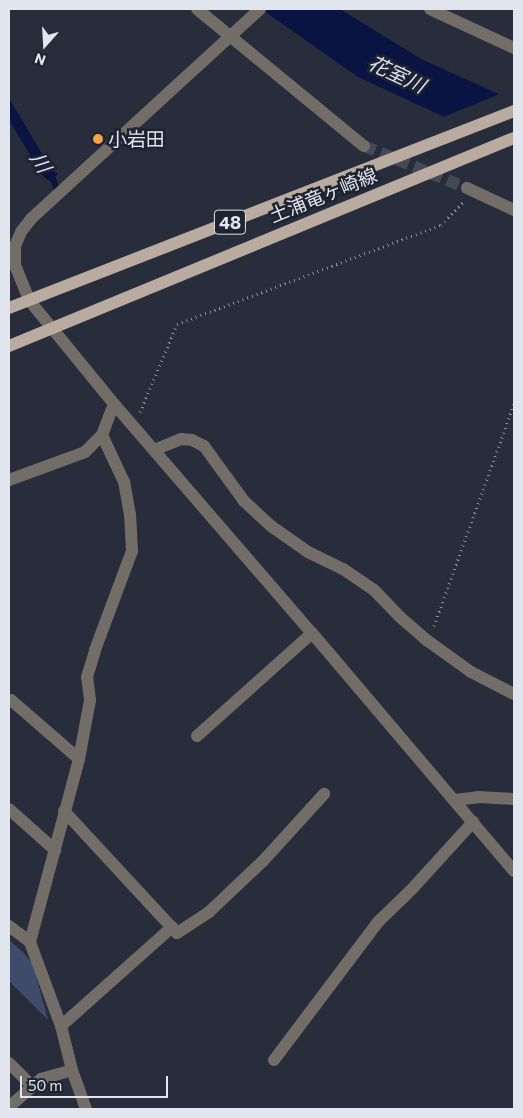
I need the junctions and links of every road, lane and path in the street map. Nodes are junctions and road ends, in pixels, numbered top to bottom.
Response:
1 (197, 9) edge
2 (260, 9) edge
3 (430, 9) edge
4 (236, 31) junction
5 (514, 48) edge
6 (514, 111) edge
7 (514, 138) edge
8 (364, 146) tunnel mouth
9 (470, 190) joint
10 (514, 210) edge
11 (12, 263) edge
12 (29, 300) junction
13 (9, 308) edge
14 (53, 329) junction
15 (9, 346) edge
16 (114, 404) junction
17 (514, 404) edge
18 (133, 427) junction
19 (102, 435) junction
20 (154, 450) junction
21 (9, 480) edge
22 (312, 633) junction
23 (428, 641) junction
24 (514, 694) edge
25 (11, 700) dead end
26 (197, 736) dead end
27 (79, 759) junction
28 (324, 794) dead end
29 (514, 799) edge
30 (455, 800) junction
31 (9, 809) edge
32 (64, 811) junction
33 (472, 822) junction
34 (54, 850) junction
35 (514, 871) edge
36 (9, 926) edge
37 (172, 927) junction
38 (30, 942) junction
39 (61, 1026) junction
40 (274, 1060) dead end
41 (9, 1063) edge
42 (72, 1070) junction
43 (32, 1086) junction
44 (9, 1107) edge
45 (86, 1109) edge

1 - 4 street
2 - 4 street
3 - 5 street
4 - 8 street
4 - 11 street
6 - 12 main road, 土浦竜ヶ崎線 / 48
7 - 14 main road, 土浦竜ヶ崎線 / 48
9 - 10 street
9 - 18 path
11 - 12 street
12 - 13 main road, 土浦竜ヶ崎線 / 48
12 - 14 street
14 - 15 main road, 土浦竜ヶ崎線 / 48
14 - 16 street
16 - 18 street
16 - 19 street
17 - 23 path
18 - 20 street
19 - 21 street
19 - 27 street
20 - 22 street
20 - 23 street
22 - 26 street
22 - 30 street
23 - 24 street
25 - 27 street
27 - 32 street
28 - 37 street
29 - 30 street
30 - 33 street
31 - 34 street
32 - 34 street
32 - 37 street
33 - 35 street
33 - 40 street
34 - 38 street
36 - 38 street
37 - 39 street
38 - 39 street
39 - 42 street
41 - 43 street
42 - 43 street
42 - 45 street
43 - 44 street

